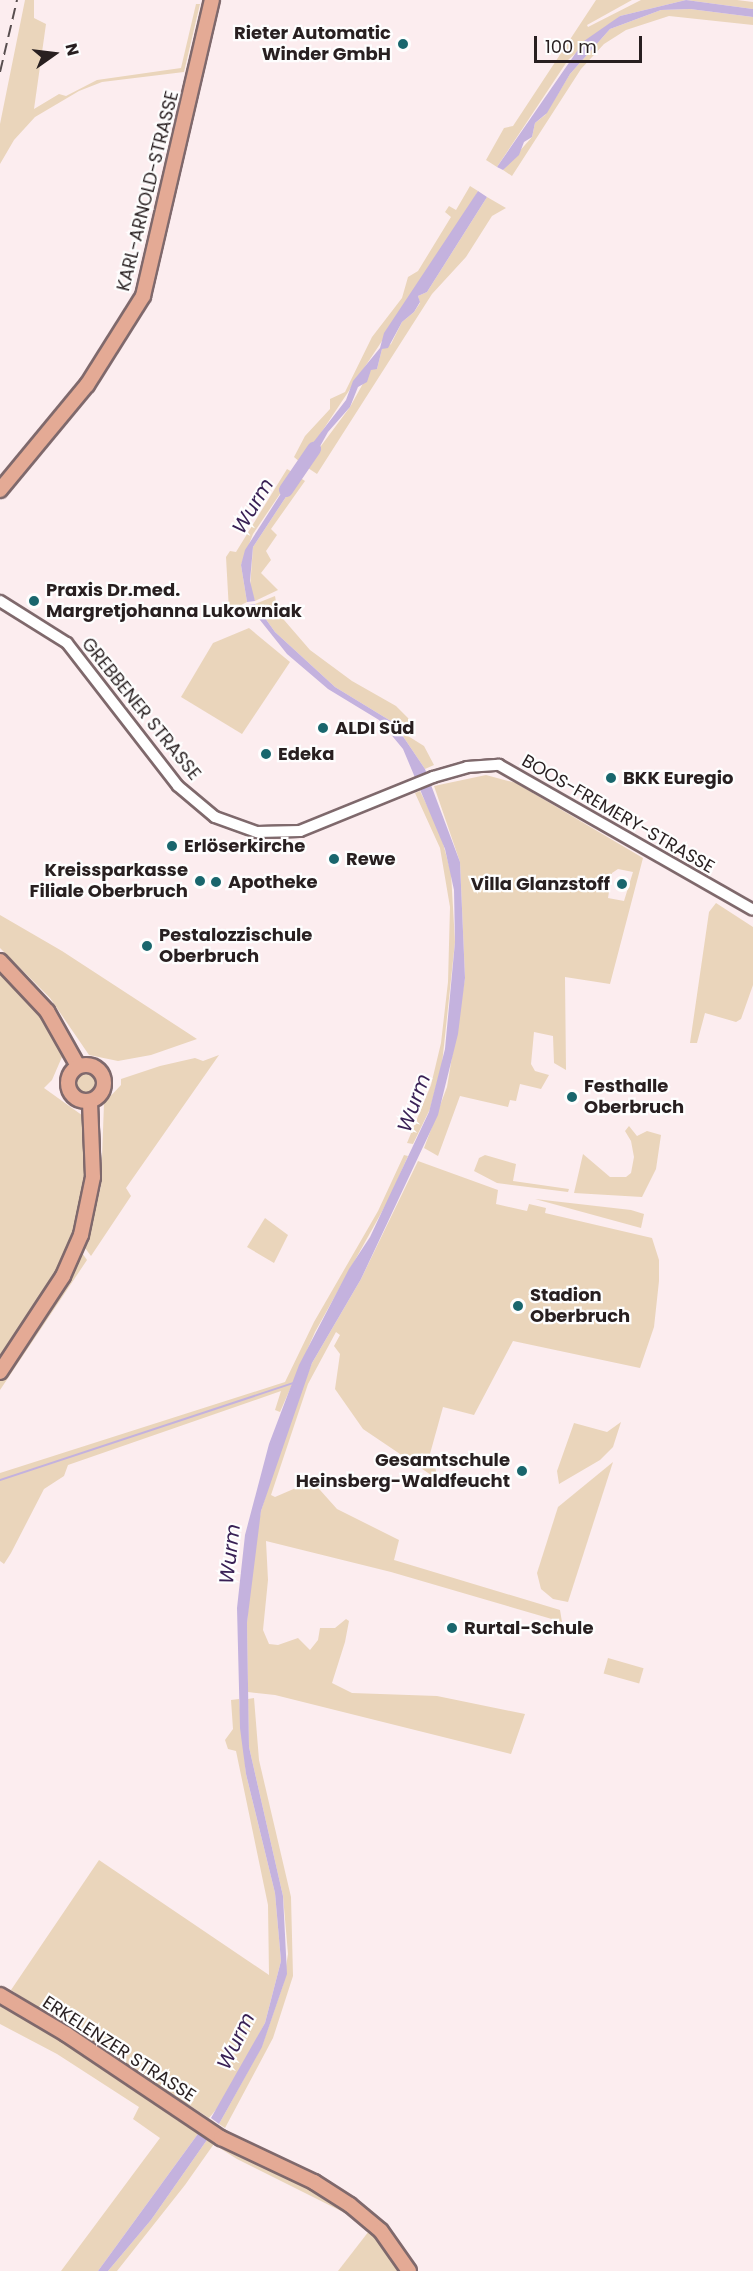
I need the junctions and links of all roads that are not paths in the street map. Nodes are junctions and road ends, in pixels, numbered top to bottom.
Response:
1 (212, 0) edge
2 (0, 490) edge
3 (0, 601) edge
4 (257, 832) joint
5 (753, 910) edge
6 (0, 961) edge
7 (78, 1066) junction
8 (90, 1101) junction
9 (0, 1372) edge
10 (0, 1995) edge
11 (409, 2271) edge

1 - 2 main road, KARL-ARNOLD-STRASSE
3 - 4 street, GREBBENER STRASSE
4 - 5 street, BOOS-FREMERY-STRASSE
6 - 7 main road
7 - 8 main road
7 - 8 main road
8 - 9 main road
10 - 11 main road, ERKELENZER STRASSE

